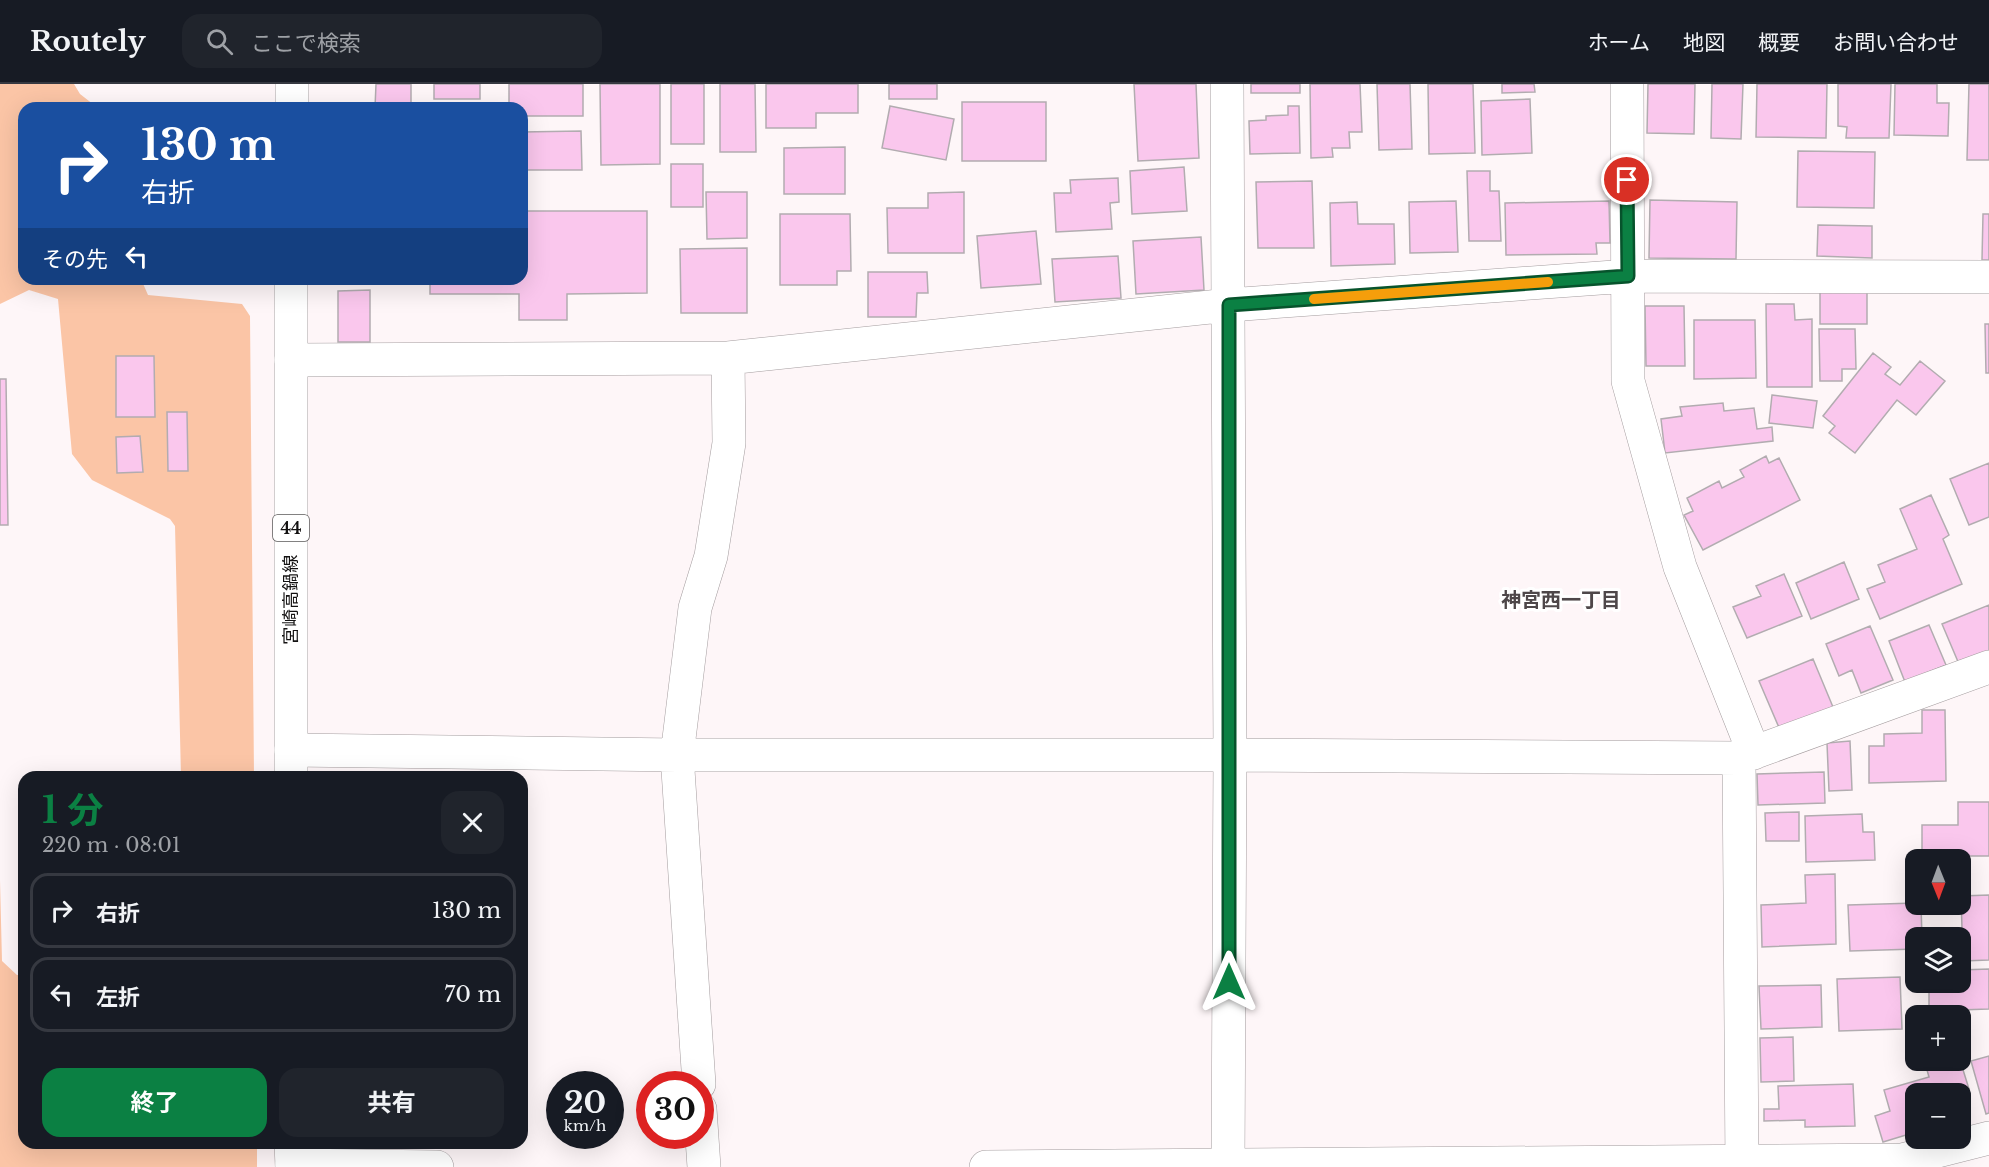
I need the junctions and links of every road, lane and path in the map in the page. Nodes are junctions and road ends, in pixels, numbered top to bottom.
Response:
1 (292, 84) edge
2 (1227, 84) edge
3 (1627, 84) edge
4 (292, 102) edge
5 (1628, 276) junction
6 (1989, 277) edge
7 (291, 285) edge
8 (1229, 305) junction
9 (728, 358) junction
10 (291, 360) junction
11 (1989, 667) edge
12 (677, 755) junction
13 (1230, 755) junction
14 (1747, 755) junction
15 (291, 763) edge
16 (698, 1071) edge
17 (1989, 1138) edge
18 (703, 1149) edge
19 (292, 1158) edge
20 (1742, 1164) edge
21 (1228, 1166) edge
22 (436, 1167) edge
23 (704, 1167) edge
24 (986, 1167) edge

1 - 4 street
2 - 8 street
3 - 5 street
5 - 6 street
5 - 8 street
5 - 14 street
7 - 10 street, 宮崎高鍋線 / 44
8 - 9 street
8 - 13 street
9 - 10 street
9 - 12 street
10 - 15 street, 宮崎高鍋線 / 44
11 - 14 street
12 - 13 street
12 - 15 street
12 - 16 street
13 - 14 street
13 - 21 street
14 - 20 street
17 - 20 street
18 - 23 street
19 - 22 street
20 - 21 street
21 - 24 street

